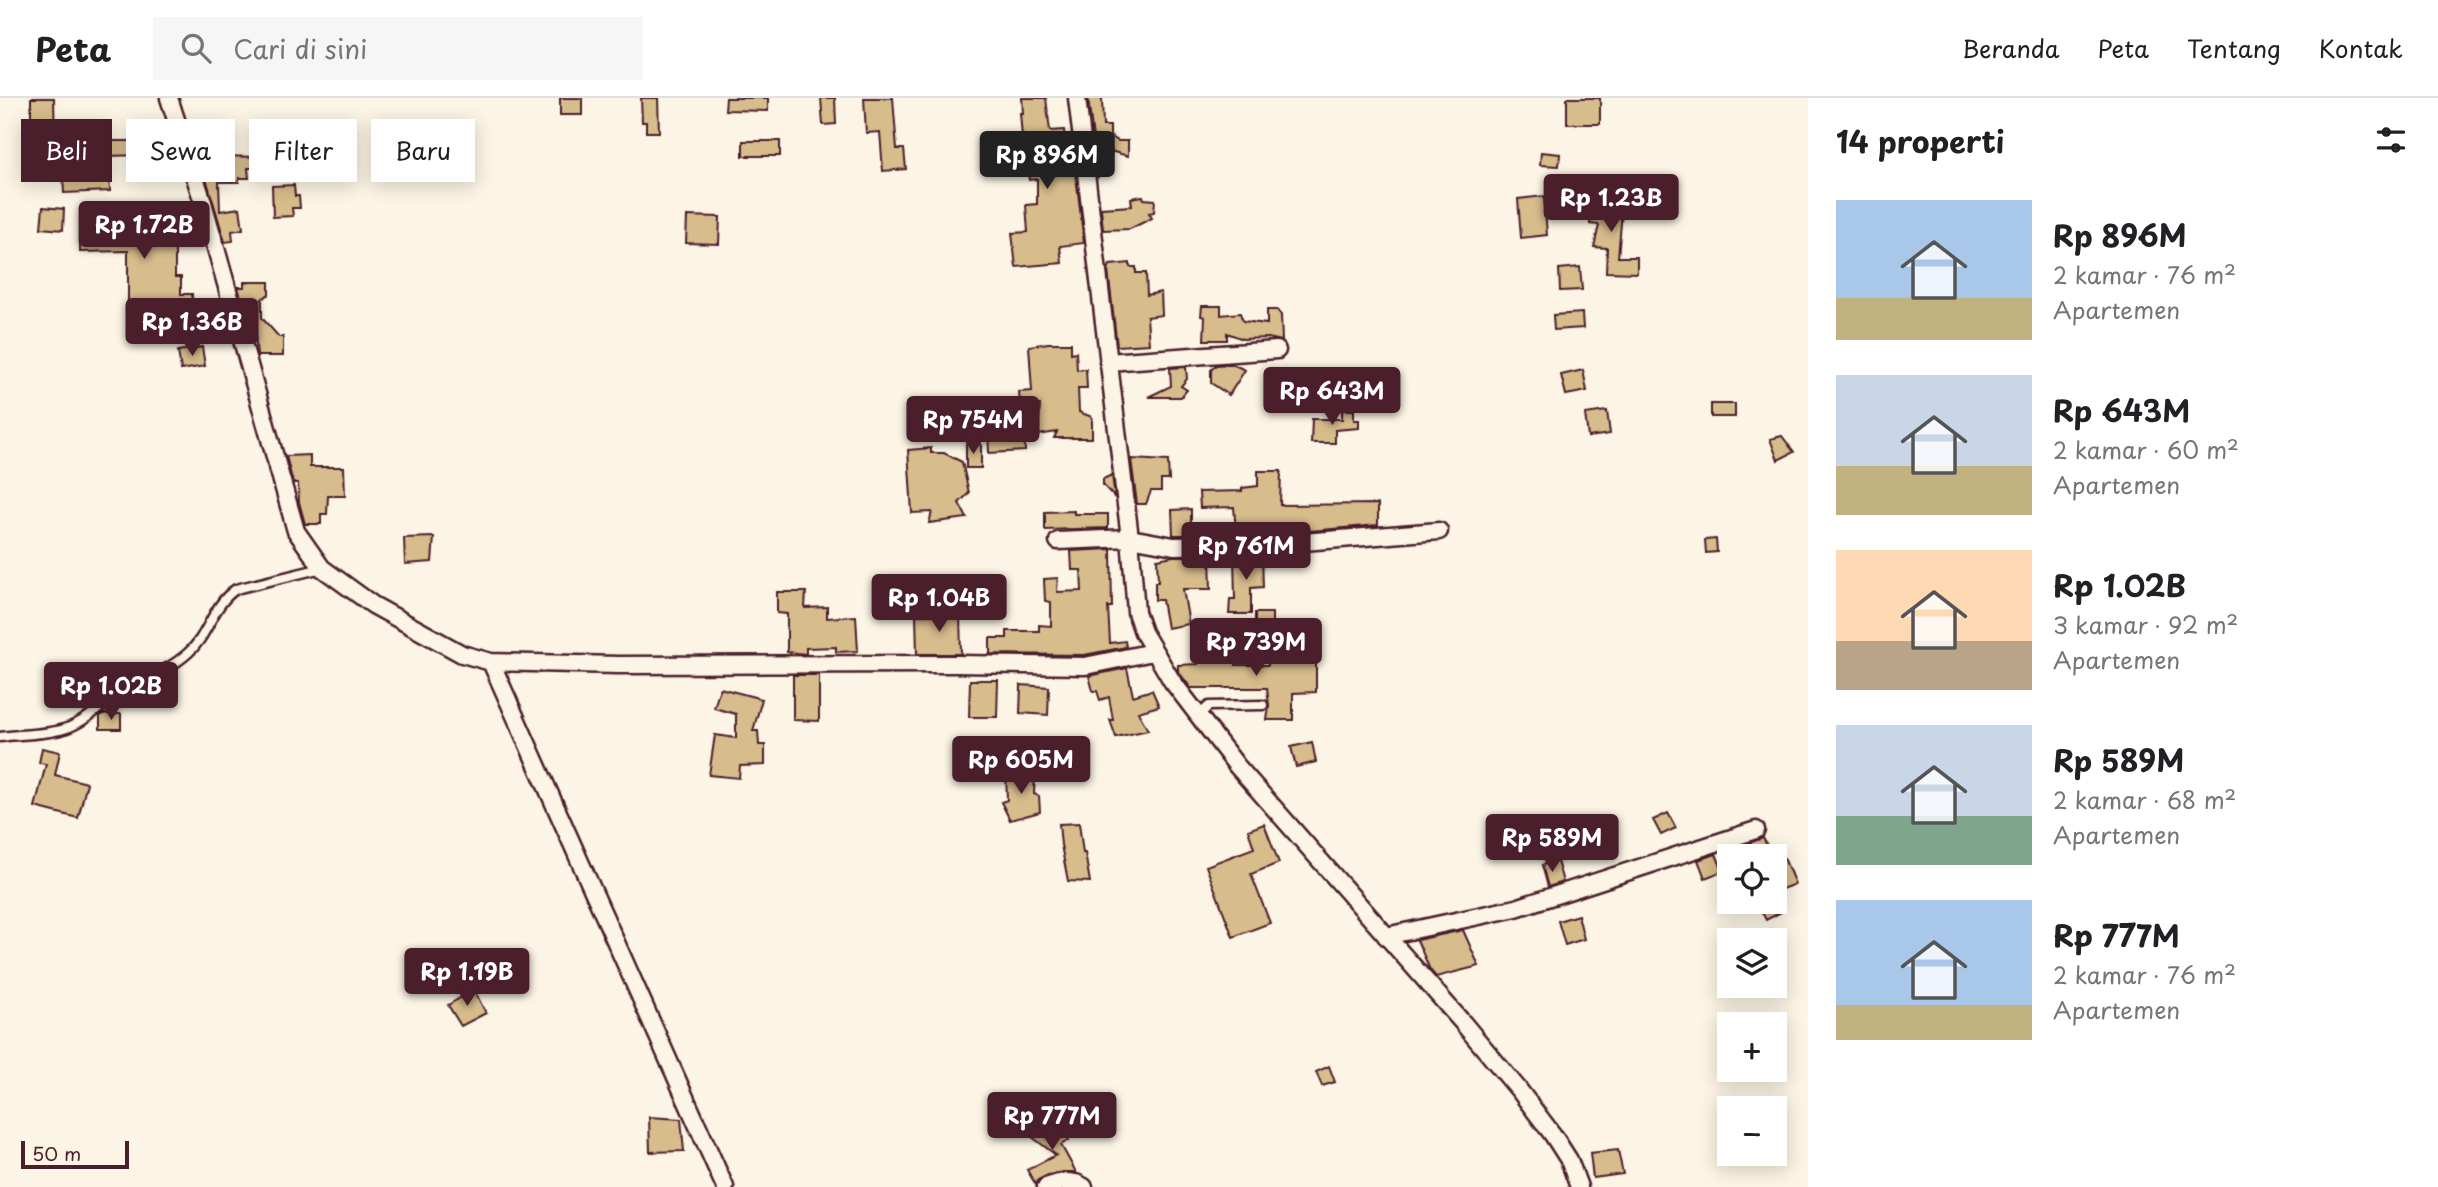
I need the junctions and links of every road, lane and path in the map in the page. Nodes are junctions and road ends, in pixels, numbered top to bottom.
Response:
1 (169, 98) edge
2 (1077, 98) edge
3 (1277, 350) dead end
4 (1108, 362) junction
5 (1439, 531) dead end
6 (1130, 538) junction
7 (1058, 541) dead end
8 (322, 568) junction
9 (1153, 652) junction
10 (491, 662) junction
11 (1263, 705) dead end
12 (1198, 716) junction
13 (0, 737) edge
14 (1756, 830) dead end
15 (1386, 936) junction
16 (725, 1187) edge
17 (1046, 1187) edge
18 (1084, 1187) edge
19 (1579, 1187) edge

1 - 8 street
2 - 4 street
3 - 4 street
4 - 6 street
5 - 6 street
6 - 7 street
6 - 9 street
8 - 10 street
8 - 13 lane
9 - 10 street
9 - 12 street
10 - 16 street
11 - 12 lane
12 - 15 street
14 - 15 street
15 - 19 street
17 - 18 street

